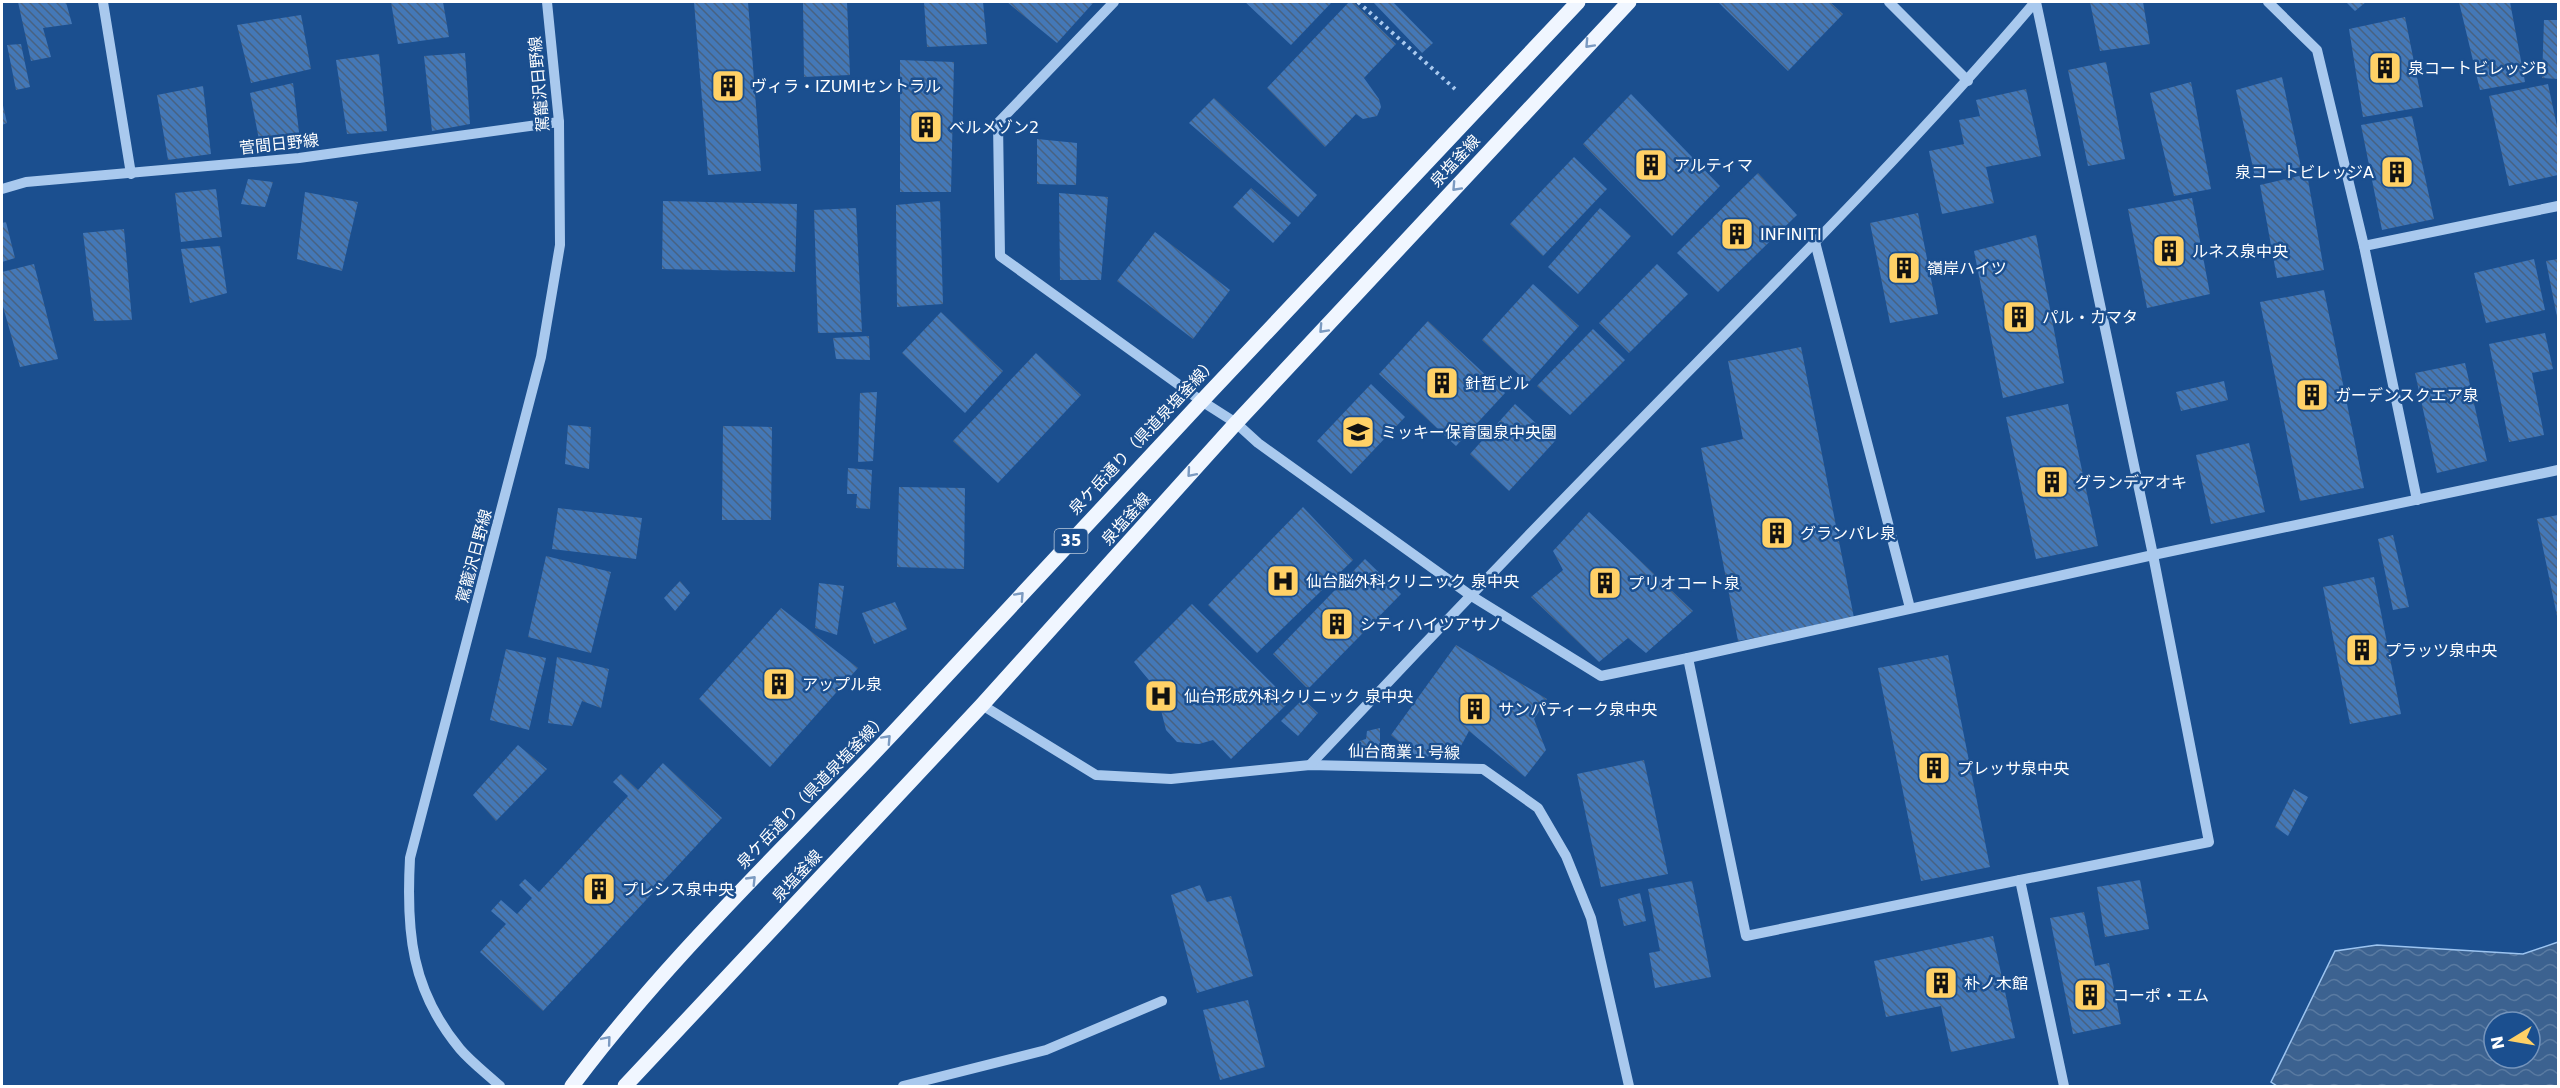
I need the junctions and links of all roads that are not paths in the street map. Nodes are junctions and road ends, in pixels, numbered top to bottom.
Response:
1 (103, 2) edge
2 (547, 2) edge
3 (1114, 2) edge
4 (1578, 2) edge
5 (1629, 2) edge
6 (1889, 2) edge
7 (2036, 2) edge
8 (2268, 2) edge
9 (1968, 81) junction
10 (559, 122) junction
11 (131, 174) junction
12 (2, 189) edge
13 (2559, 206) edge
14 (1815, 242) junction
15 (2364, 246) junction
16 (1200, 400) junction
17 (1236, 423) junction
18 (2559, 470) edge
19 (2417, 500) junction
20 (2153, 555) junction
21 (1470, 595) junction
22 (1910, 608) junction
23 (1688, 658) junction
24 (982, 705) junction
25 (1310, 765) junction
26 (2020, 880) junction
27 (1162, 1001) dead end
28 (500, 1086) edge
29 (572, 1086) edge
30 (625, 1086) edge
31 (903, 1086) edge
32 (1629, 1086) edge
33 (2064, 1086) edge

1 - 11 street
2 - 10 street, 駕籠沢日野線
3 - 16 street
4 - 16 main road, 泉ケ岳通り（県道泉塩釜線） / 35
5 -> 17 main road, 泉塩釜線 / 35
6 - 9 street
7 - 9 street
7 - 20 street
8 - 15 street
9 - 14 street
10 - 11 street, 菅間日野線
10 - 28 street, 駕籠沢日野線
11 - 12 street, 菅間日野線
13 - 15 street
14 - 21 street
14 - 22 street
15 - 19 street
16 - 17 street
29 -> 16 main road, 泉ケ岳通り（県道泉塩釜線） / 35
17 - 21 street
17 -> 24 main road, 泉塩釜線 / 35
18 - 19 street
19 - 20 street
20 - 22 street
20 - 26 street
21 - 23 street
21 - 25 street
22 - 23 street
23 - 26 street
24 - 25 street, 仙台商業１号線
24 - 30 main road, 泉塩釜線 / 35
25 - 32 street, 仙台商業１号線
26 - 33 street
27 - 31 street

